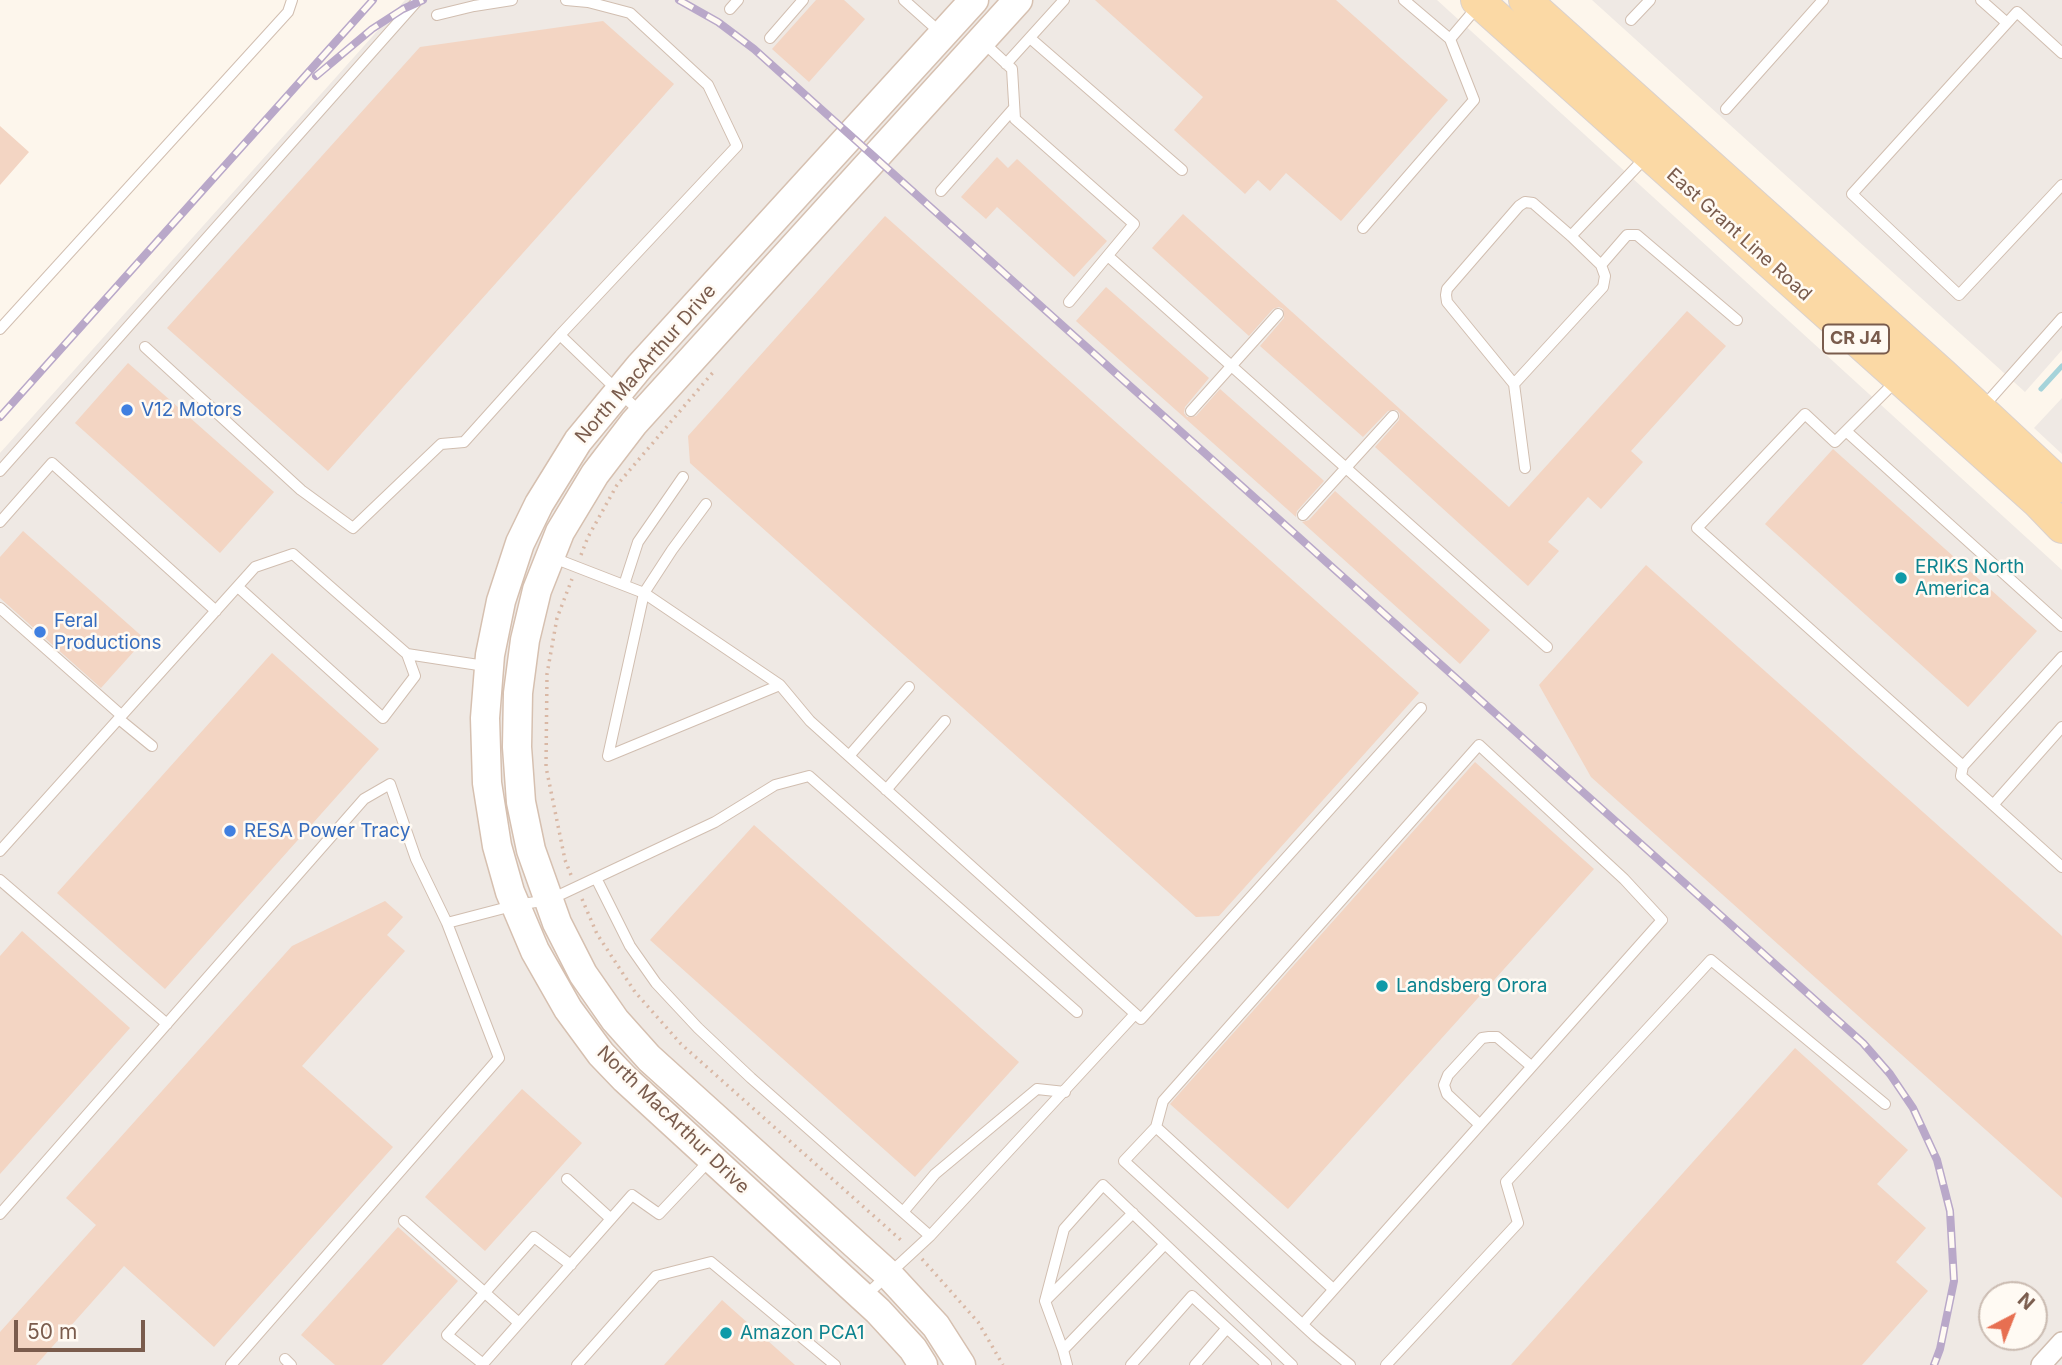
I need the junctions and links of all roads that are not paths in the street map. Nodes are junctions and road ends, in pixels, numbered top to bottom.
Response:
1 (292, 0) edge
2 (418, 0) edge
3 (512, 0) edge
4 (566, 0) edge
5 (738, 0) edge
6 (803, 0) edge
7 (904, 0) edge
8 (974, 0) edge
9 (1018, 0) edge
10 (1063, 0) edge
11 (1404, 0) edge
12 (1525, 0) edge
13 (1650, 0) edge
14 (1807, 0) edge
15 (1981, 0) edge
16 (1479, 1) edge
17 (1819, 4) edge
18 (730, 9) dead end
19 (437, 15) dead end
20 (1632, 20) dead end
21 (2007, 23) junction
22 (947, 29) junction
23 (770, 38) dead end
24 (1030, 38) junction
25 (1450, 38) junction
26 (981, 41) junction
27 (2062, 53) edge
28 (1006, 64) junction
29 (1014, 108) junction
30 (1726, 109) dead end
31 (1660, 142) junction
32 (1182, 170) dead end
33 (2062, 185) edge
34 (941, 191) dead end
35 (1363, 229) dead end
36 (1571, 236) junction
37 (1108, 256) junction
38 (1601, 265) junction
39 (1069, 302) dead end
40 (1278, 314) dead end
41 (2062, 318) edge
42 (1737, 320) dead end
43 (0, 328) edge
44 (560, 335) junction
45 (145, 347) dead end
46 (1232, 367) junction
47 (1899, 378) junction
48 (1514, 384) junction
49 (619, 391) junction
50 (1191, 411) dead end
51 (1980, 411) junction
52 (642, 414) junction
53 (1393, 416) dead end
54 (1846, 431) junction
55 (1345, 467) junction
56 (1525, 468) dead end
57 (0, 471) edge
58 (683, 477) dead end
59 (2062, 486) edge
60 (706, 504) dead end
61 (1303, 515) dead end
62 (0, 522) edge
63 (2062, 527) edge
64 (550, 557) junction
65 (624, 586) junction
66 (238, 587) junction
67 (644, 593) junction
68 (0, 608) edge
69 (216, 611) junction
70 (2062, 626) edge
71 (1547, 647) dead end
72 (407, 654) junction
73 (2062, 657) edge
74 (489, 667) junction
75 (780, 685) junction
76 (909, 687) dead end
77 (1421, 708) dead end
78 (120, 717) junction
79 (945, 721) dead end
80 (2062, 727) edge
81 (152, 746) dead end
82 (849, 756) junction
83 (1963, 766) junction
84 (886, 790) junction
85 (1993, 804) junction
86 (0, 851) edge
87 (2062, 867) edge
88 (596, 878) junction
89 (0, 880) edge
90 (549, 900) junction
91 (516, 905) junction
92 (447, 923) junction
93 (1077, 1013) dead end
94 (1135, 1014) junction
95 (167, 1024) junction
96 (1531, 1066) junction
97 (1065, 1091) junction
98 (1885, 1104) dead end
99 (1479, 1124) junction
100 (1156, 1127) junction
101 (711, 1158) junction
102 (568, 1179) dead end
103 (903, 1212) junction
104 (1133, 1213) junction
105 (0, 1214) edge
106 (611, 1219) junction
107 (404, 1221) dead end
108 (930, 1236) junction
109 (1165, 1244) junction
110 (570, 1265) junction
111 (888, 1274) junction
112 (1332, 1288) junction
113 (485, 1293) junction
114 (863, 1297) junction
115 (1045, 1301) junction
116 (519, 1323) junction
117 (1303, 1324) junction
118 (1227, 1328) junction
119 (1063, 1350) junction
120 (482, 1364) edge
121 (231, 1365) edge
122 (577, 1365) edge
123 (835, 1365) edge
124 (923, 1365) edge
125 (961, 1365) edge
126 (1067, 1365) edge
127 (1130, 1365) edge
128 (1195, 1365) edge
129 (1265, 1365) edge
130 (1292, 1365) edge
131 (1350, 1365) edge
132 (1386, 1365) edge

1 - 43 lane
2 - 57 lane
3 - 19 lane
4 - 44 lane
5 - 18 lane
6 - 23 lane
7 - 22 lane
8 - 22 main road
9 - 26 main road
10 - 24 lane
11 - 25 lane
12 - 31 main road, East Grant Line Road / CR J4
13 - 20 lane
14 - 17 lane
15 - 21 lane
16 - 25 lane
16 - 31 main road, East Grant Line Road / CR J4
17 - 30 lane
21 - 27 lane
21 - 33 lane
22 - 49 main road, North MacArthur Drive
24 - 28 lane
24 - 32 lane
25 - 35 lane
26 - 28 lane
26 - 52 main road, North MacArthur Drive
28 - 29 lane
29 - 34 lane
29 - 37 lane
31 - 36 lane
31 - 47 main road, East Grant Line Road / CR J4
31 - 51 main road, East Grant Line Road / CR J4
36 - 38 lane
36 - 48 lane
37 - 39 lane
37 - 46 lane
38 - 42 lane
38 - 48 lane
40 - 46 lane
41 - 51 lane
44 - 45 lane
44 - 49 lane
46 - 50 lane
46 - 55 lane
47 - 54 lane
47 - 63 main road, East Grant Line Road / CR J4
48 - 56 lane
49 - 52 lane
49 - 74 main road, North MacArthur Drive
51 - 59 main road, East Grant Line Road / CR J4
52 - 64 main road, North MacArthur Drive
53 - 55 lane
54 - 70 lane
54 - 83 lane
55 - 61 lane
55 - 71 lane
58 - 65 lane
60 - 67 lane
62 - 69 lane
64 - 65 lane
64 - 90 main road, North MacArthur Drive
65 - 67 lane
66 - 69 lane
66 - 72 lane
66 - 72 lane
67 - 75 lane
67 - 75 lane
68 - 78 lane
69 - 78 lane
72 - 74 lane
73 - 83 lane
74 - 91 main road, North MacArthur Drive
75 - 82 lane
76 - 82 lane
77 - 94 lane
78 - 81 lane
78 - 86 lane
79 - 84 lane
80 - 85 lane
82 - 84 lane
83 - 85 lane
84 - 94 lane
85 - 87 lane
88 - 90 lane
88 - 93 lane
88 - 103 lane
89 - 95 lane
90 - 91 lane
90 - 111 main road, North MacArthur Drive
91 - 92 lane
91 - 101 main road, North MacArthur Drive
92 - 95 lane
92 - 121 lane
94 - 97 lane
95 - 105 lane
96 - 99 lane
96 - 99 lane
96 - 100 lane
97 - 103 lane
97 - 108 lane
98 - 132 lane
99 - 112 lane
100 - 112 lane
100 - 117 lane
101 - 106 lane
101 - 114 main road, North MacArthur Drive
102 - 106 lane
103 - 108 lane
104 - 109 lane
104 - 115 lane
104 - 115 lane
106 - 110 lane
107 - 113 lane
108 - 111 lane
109 - 119 lane
109 - 130 lane
110 - 113 lane
110 - 116 lane
111 - 114 lane
111 - 125 main road, North MacArthur Drive
112 - 117 lane
113 - 116 lane
113 - 120 lane
114 - 124 main road, North MacArthur Drive
115 - 119 lane
116 - 120 lane
117 - 131 lane
118 - 127 lane
118 - 128 lane
118 - 129 lane
119 - 126 lane
122 - 123 lane

